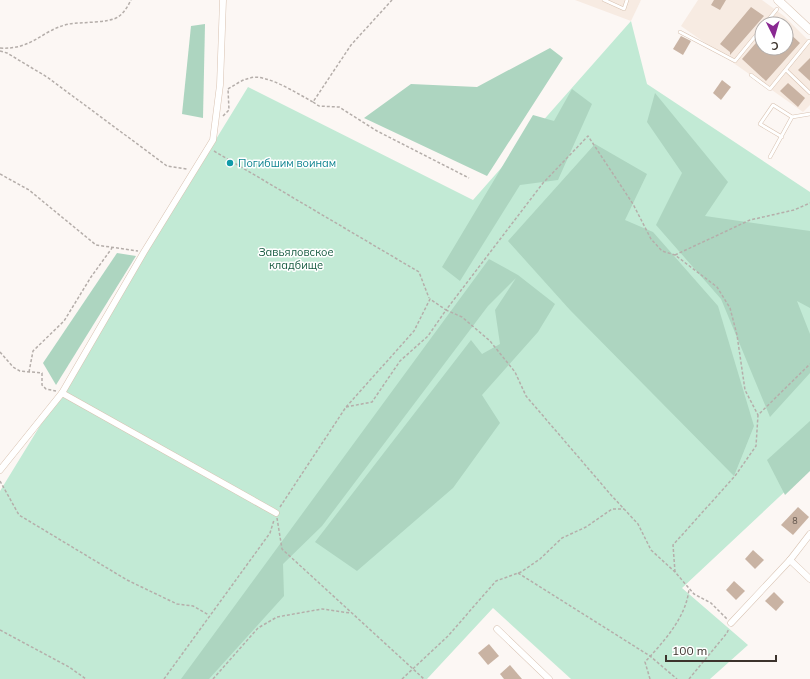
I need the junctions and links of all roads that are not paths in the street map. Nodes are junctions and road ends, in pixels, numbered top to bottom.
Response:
1 (223, 0) edge
2 (604, 0) edge
3 (628, 0) edge
4 (778, 4) edge
5 (770, 16) edge
6 (810, 30) edge
7 (680, 32) dead end
8 (754, 38) edge
9 (809, 41) edge
10 (786, 70) junction
11 (751, 75) dead end
12 (810, 93) edge
13 (810, 114) edge
14 (792, 117) junction
15 (782, 136) junction
16 (770, 157) dead end
17 (62, 393) junction
18 (0, 470) edge
19 (276, 513) road end
20 (810, 534) edge
21 (790, 560) junction
22 (810, 579) edge
23 (731, 623) road end
24 (497, 629) dead end
25 (549, 679) edge

1 - 17 street
2 - 3 lane
4 - 5 lane
4 - 6 main road
7 - 8 lane
9 - 10 lane
10 - 11 lane
10 - 12 lane
13 - 14 lane
14 - 15 lane
14 - 15 lane
15 - 16 lane
17 - 18 street
17 - 19 street
20 - 21 street
21 - 22 street
21 - 23 street
24 - 25 street

